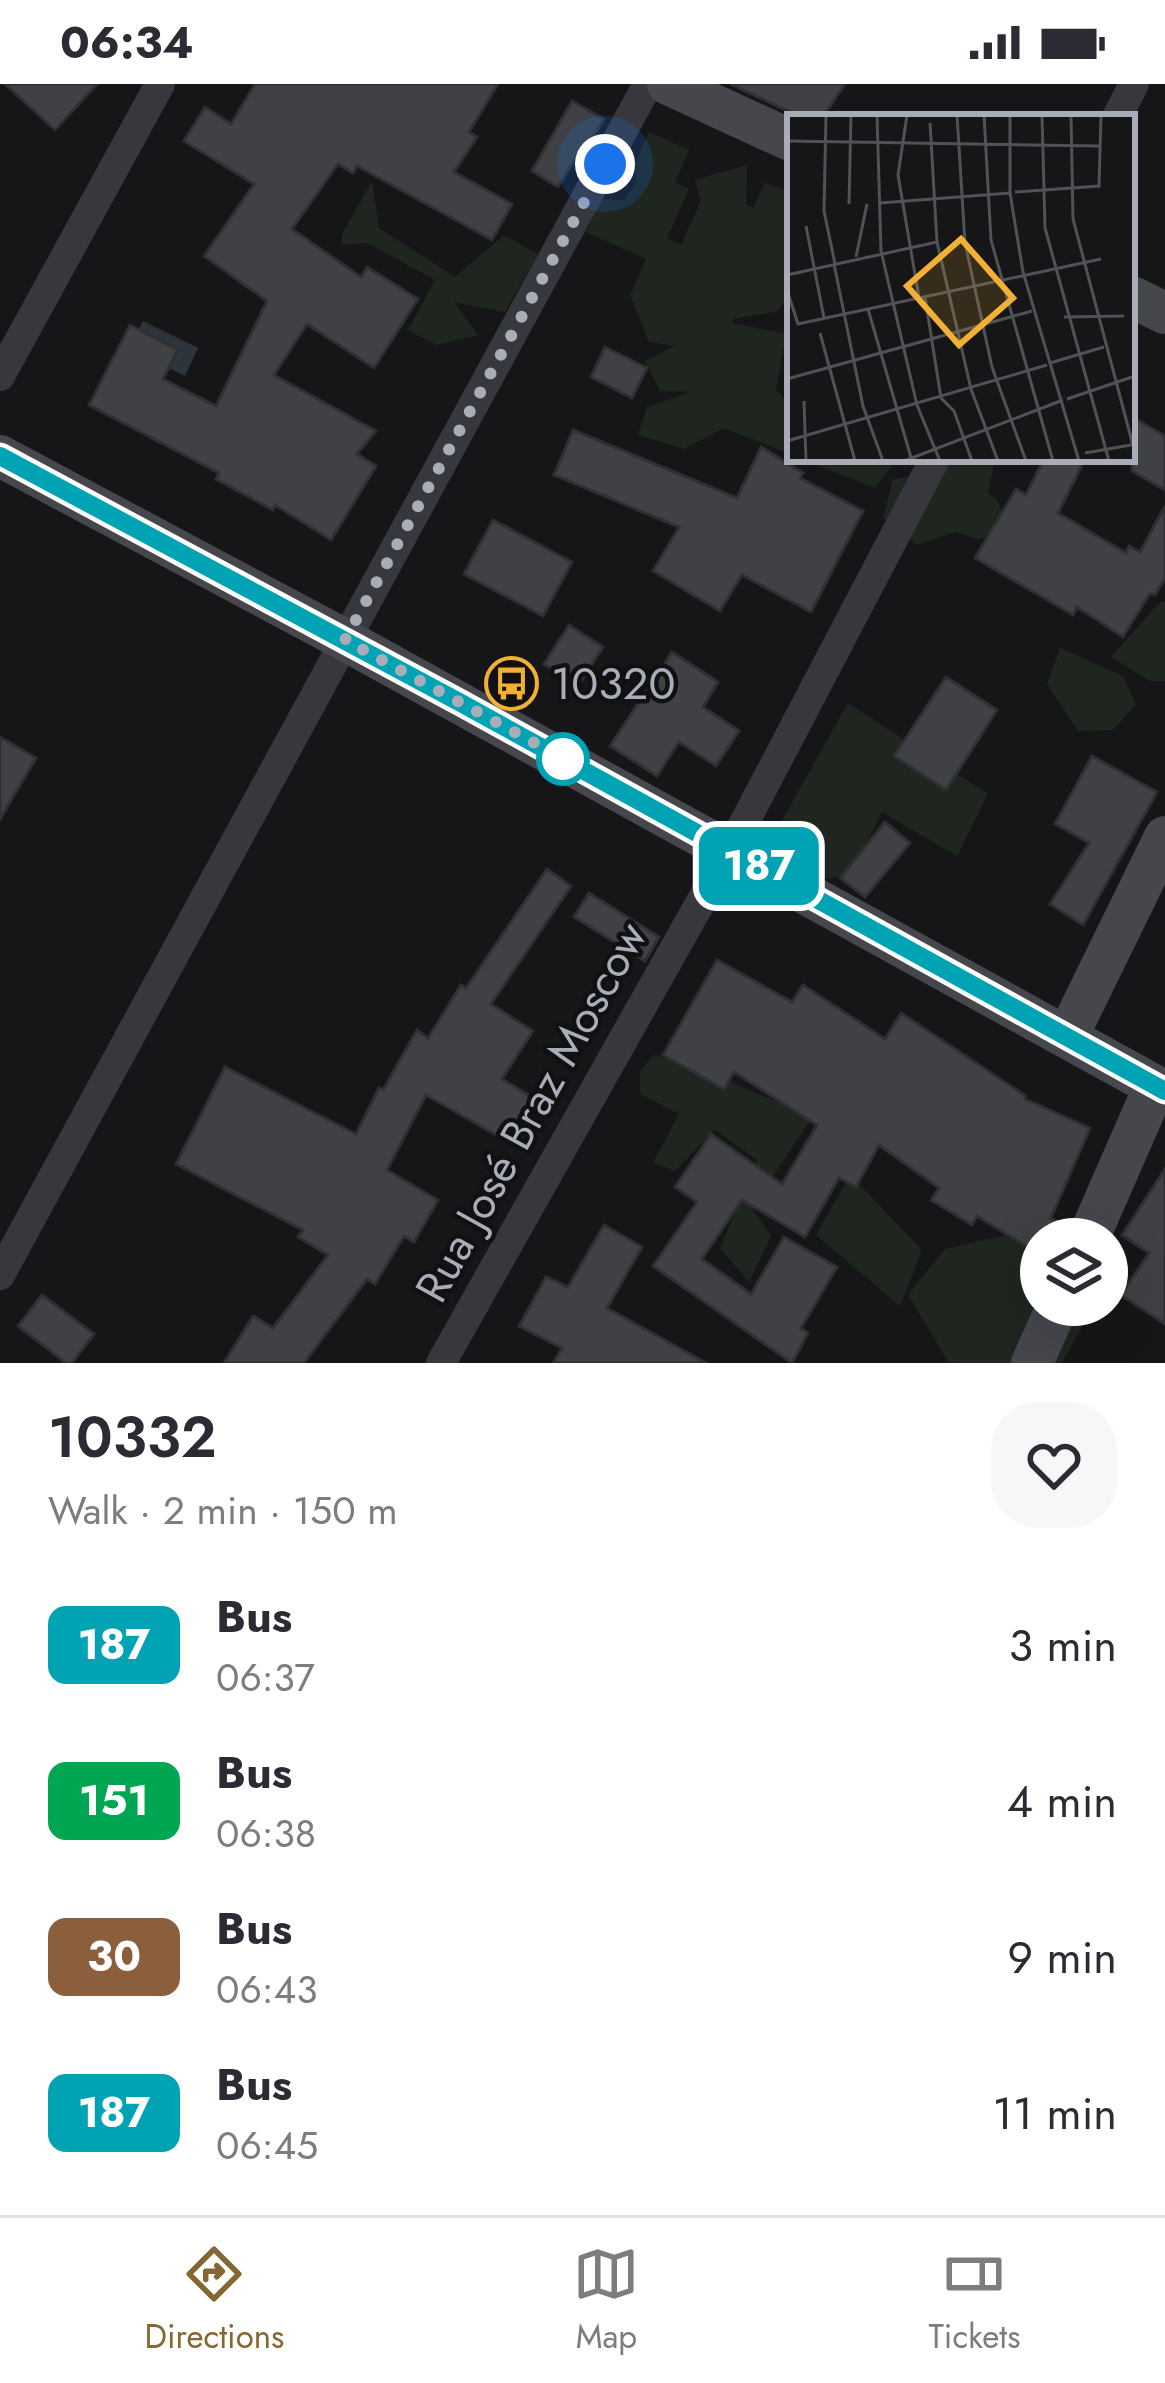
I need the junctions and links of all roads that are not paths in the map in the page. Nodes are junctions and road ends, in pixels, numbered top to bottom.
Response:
1 (160, 84) edge
2 (648, 84) edge
3 (668, 84) edge
4 (1134, 84) edge
5 (1119, 114) edge
6 (787, 139) edge
7 (1135, 298) edge
8 (1165, 313) edge
9 (0, 376) edge
10 (0, 456) edge
11 (933, 462) edge
12 (345, 640) junction
13 (1165, 837) edge
14 (730, 850) junction
15 (1067, 1037) junction
16 (1160, 1088) edge
17 (1098, 1218) edge
18 (0, 1274) edge
19 (1049, 1326) edge
20 (441, 1363) edge
21 (1032, 1363) edge

1 - 9 street
2 - 12 street
3 - 6 street
4 - 5 street
7 - 8 street
10 - 12 street
11 - 14 street, Rua José Braz Moscow
12 - 14 street
12 - 18 street
13 - 15 street
14 - 15 street
14 - 20 street, Rua José Braz Moscow
15 - 16 street
16 - 17 street
19 - 21 street

